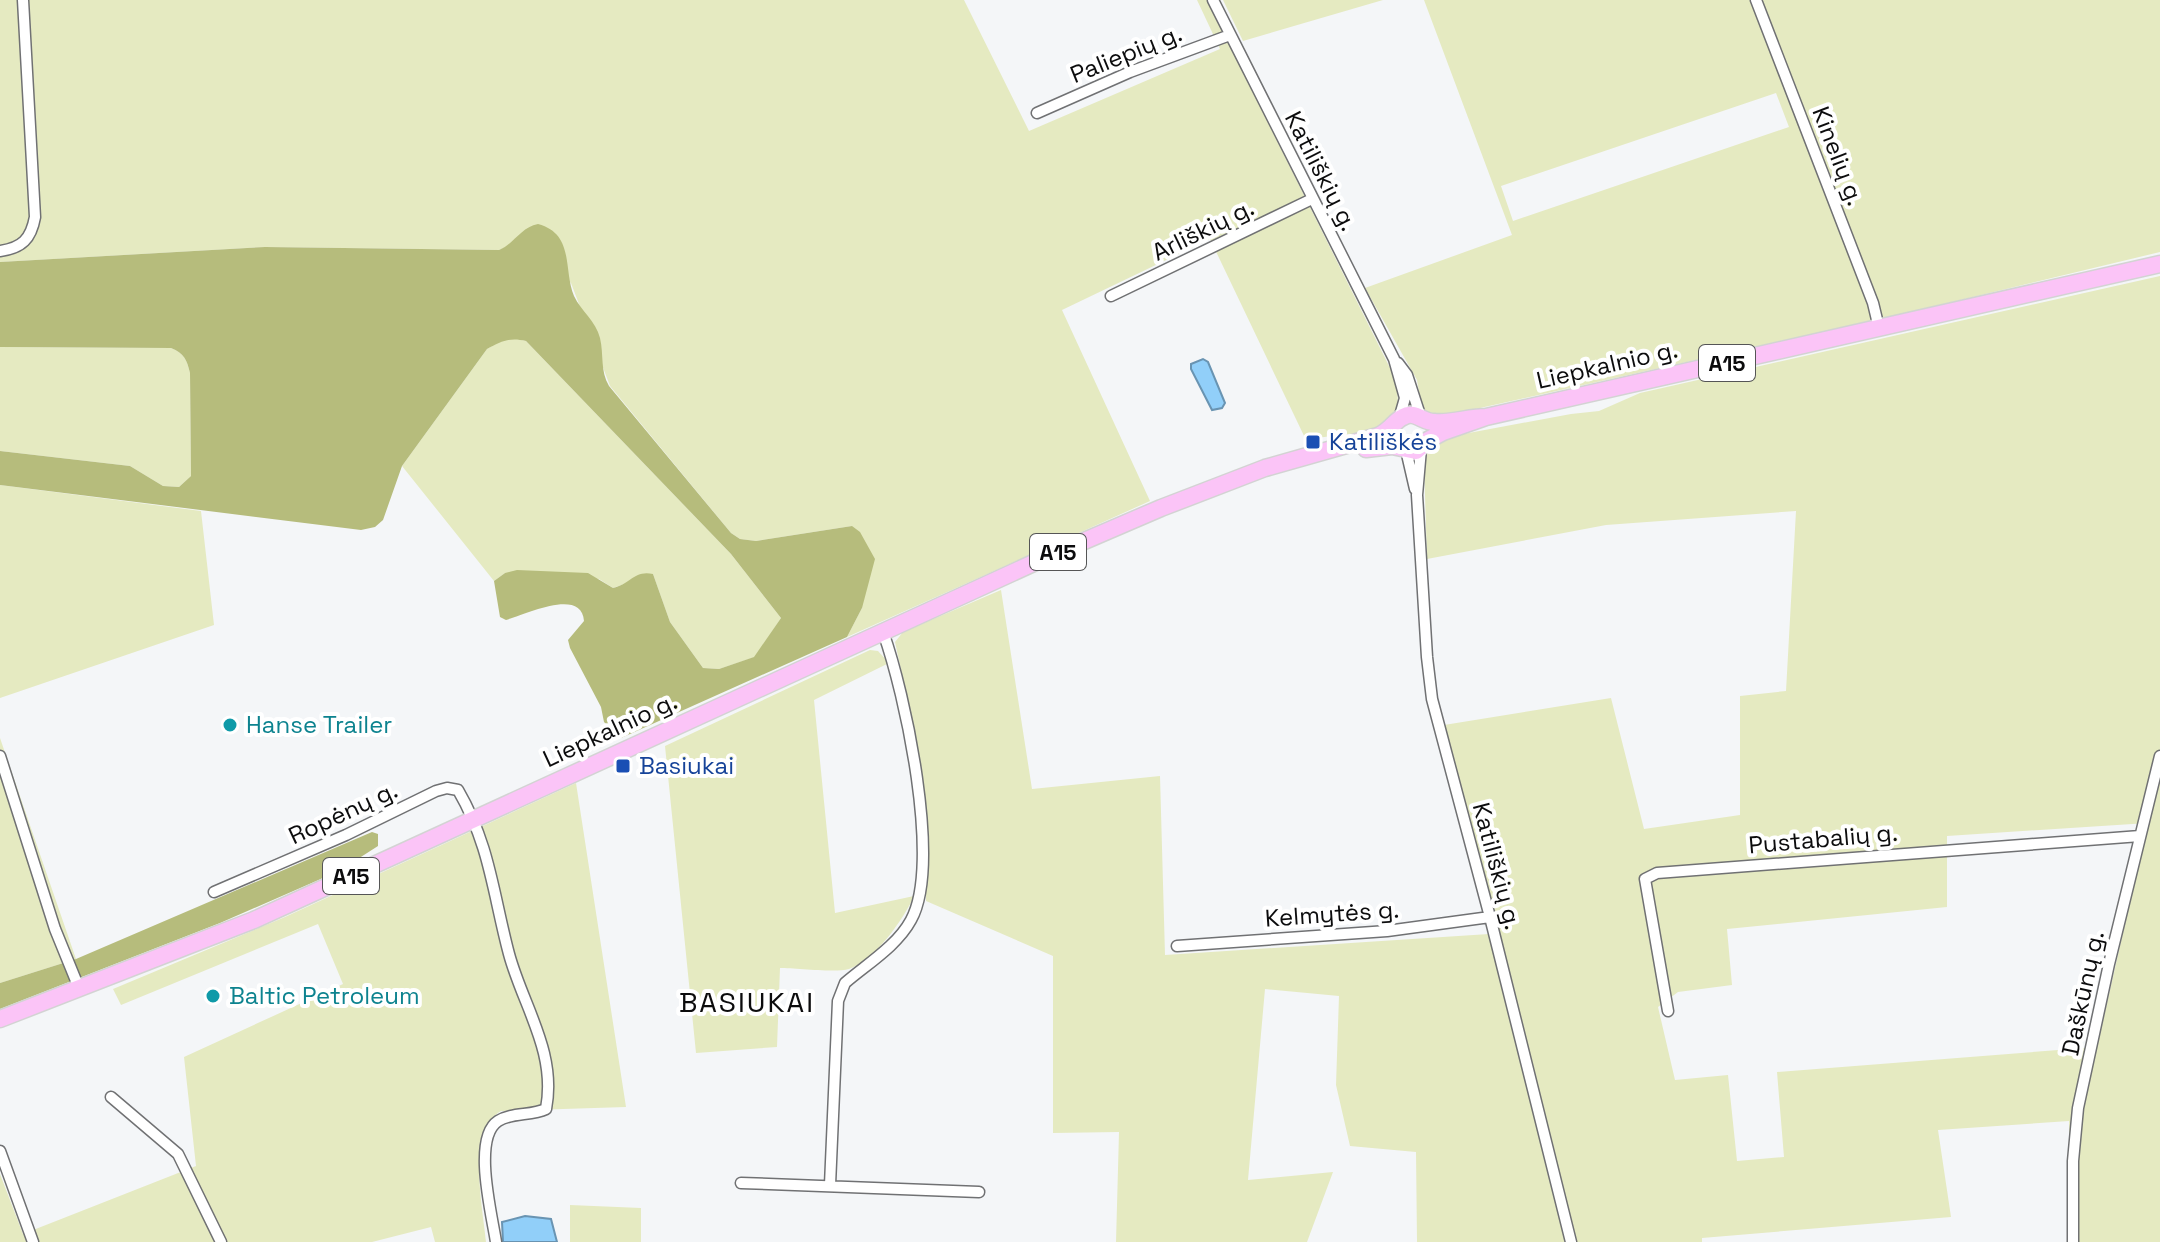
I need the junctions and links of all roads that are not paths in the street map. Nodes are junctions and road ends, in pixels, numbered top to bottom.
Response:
1 (23, 0) edge
2 (1213, 0) edge
3 (1756, 0) edge
4 (1230, 35) junction
5 (1037, 113) dead end
6 (1312, 199) junction
7 (0, 251) edge
8 (2160, 264) edge
9 (1111, 296) dead end
10 (1879, 328) junction
11 (1394, 359) junction
12 (1486, 417) junction
13 (1423, 419) junction
14 (1396, 424) junction
15 (1413, 446) junction
16 (1237, 480) junction
17 (883, 632) junction
18 (0, 756) edge
19 (2160, 756) edge
20 (475, 819) junction
21 (2140, 836) junction
22 (214, 892) dead end
23 (1490, 917) junction
24 (1177, 946) dead end
25 (79, 988) junction
26 (1668, 1011) dead end
27 (0, 1019) edge
28 (111, 1097) dead end
29 (0, 1151) edge
30 (741, 1183) dead end
31 (830, 1185) junction
32 (979, 1192) dead end
33 (33, 1242) edge
34 (221, 1242) edge
35 (496, 1242) edge
36 (1571, 1242) edge
37 (2073, 1242) edge

1 - 7 street
2 - 4 street, Katiliškių g.
3 - 10 street, Kinelių g.
4 - 5 street, Paliepių g.
4 - 6 street, Katiliškių g.
6 - 9 street, Arliškių g.
6 - 11 street, Katiliškių g.
8 - 10 highway, A15
10 - 12 highway, Liepkalnio g. / A15
11 - 13 street, Katiliškių g.
11 - 14 street, Katiliškių g.
12 - 13 highway, Liepkalnio g. / A15
12 - 15 highway, Liepkalnio g. / A15
13 - 14 highway, Liepkalnio g. / A15
13 - 15 highway
14 - 15 highway
14 - 16 highway, Liepkalnio g. / A15
15 - 16 highway, Liepkalnio g. / A15
15 - 23 street, Katiliškių g.
16 - 17 highway, Liepkalnio g. / A15
17 - 20 highway, Liepkalnio g. / A15
17 - 31 street
18 - 25 street
19 - 21 street, Daškūnų g.
20 - 22 street, Ropėnų g.
20 - 25 highway, Liepkalnio g. / A15
20 - 35 street
21 - 26 street, Pustabalių g.
21 - 37 street, Daškūnų g.
23 - 24 street, Kelmytės g.
23 - 36 street, Katiliškių g.
25 - 27 highway, Liepkalnio g. / A15
28 - 34 street
29 - 33 street
30 - 31 street
31 - 32 street

